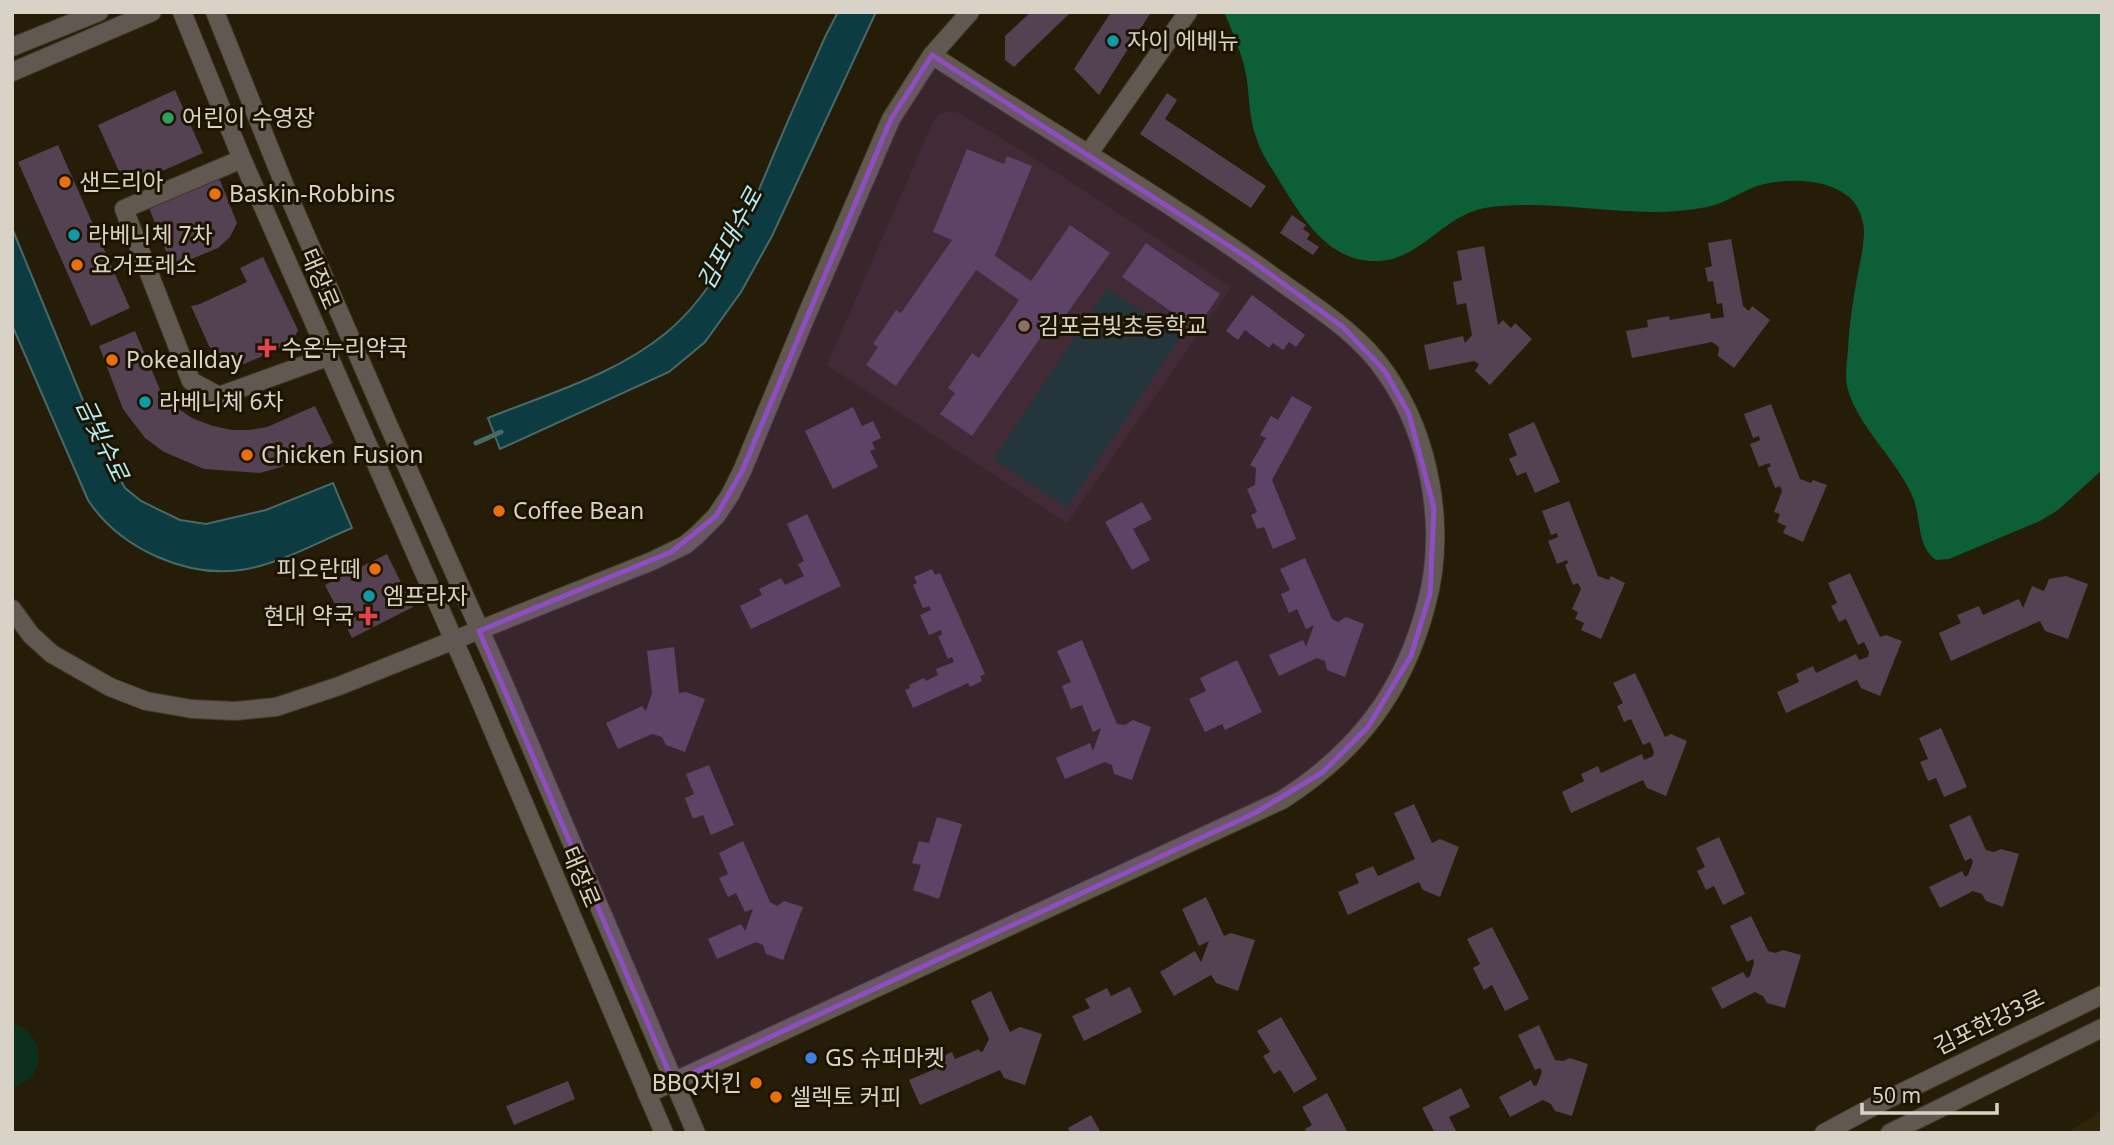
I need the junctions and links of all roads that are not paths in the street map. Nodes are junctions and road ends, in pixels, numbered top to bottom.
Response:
1 (99, 12) edge
2 (152, 12) edge
3 (182, 12) edge
4 (215, 12) edge
5 (970, 12) edge
6 (1188, 12) edge
7 (12, 47) edge
8 (932, 55) junction
9 (12, 72) edge
10 (1089, 153) junction
11 (242, 159) junction
12 (327, 357) junction
13 (12, 609) edge
14 (479, 631) junction
15 (453, 641) junction
16 (2102, 995) edge
17 (2102, 1028) edge
18 (673, 1082) junction
19 (647, 1094) junction
20 (664, 1133) edge
21 (696, 1133) edge
22 (1824, 1133) edge
23 (1889, 1133) edge

1 - 7 street
2 - 9 street
3 - 11 street, 태장로
4 - 14 street, 태장로
5 - 8 street
6 - 10 street
8 - 10 street
8 - 14 street
10 - 18 street
11 - 12 street, 태장로
11 - 12 street
12 - 15 street, 태장로
13 - 15 street
14 - 15 street
14 - 18 street, 태장로
15 - 19 street, 태장로
16 - 22 street, 김포한강3로
17 - 23 street
18 - 19 street
18 - 21 street, 태장로
19 - 20 street, 태장로

